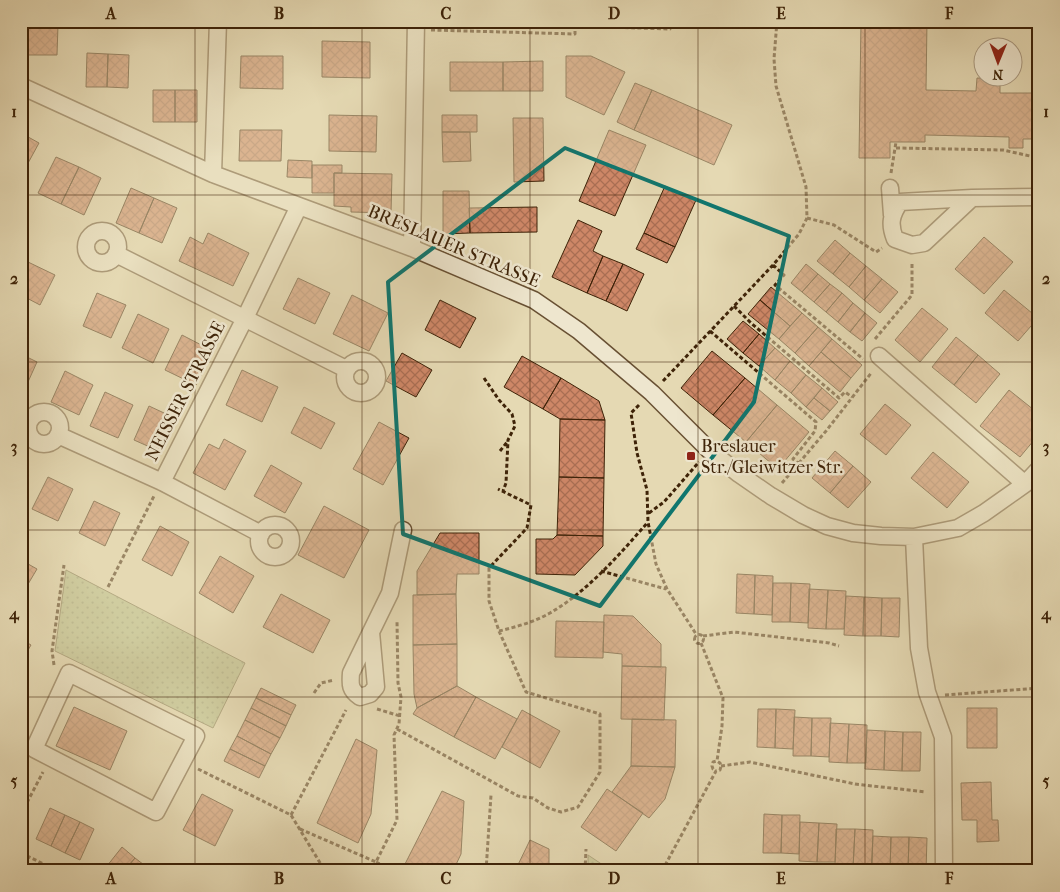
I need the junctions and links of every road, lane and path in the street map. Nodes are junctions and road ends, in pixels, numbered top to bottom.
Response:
1 (218, 21) edge
2 (670, 21) edge
3 (777, 21) edge
4 (416, 25) edge
5 (21, 86) edge
6 (896, 142) dead end
7 (896, 148) junction
8 (1039, 158) edge
9 (893, 166) dead end
10 (213, 174) junction
11 (890, 188) dead end
12 (1039, 197) edge
13 (972, 198) junction
14 (299, 206) junction
15 (892, 215) junction
16 (807, 218) junction
17 (912, 245) junction
18 (412, 248) junction
19 (876, 252) dead end
20 (116, 254) dead end
21 (773, 265) junction
22 (734, 306) junction
23 (245, 318) junction
24 (710, 331) junction
25 (875, 352) junction
26 (860, 356) junction
27 (346, 369) dead end
28 (484, 378) dead end
29 (652, 393) junction
30 (852, 397) junction
31 (58, 435) dead end
32 (508, 440) junction
33 (709, 450) junction
34 (500, 451) dead end
35 (798, 463) junction
36 (1039, 469) edge
37 (162, 482) junction
38 (1025, 484) junction
39 (498, 489) dead end
40 (503, 491) junction
41 (771, 496) junction
42 (649, 513) junction
43 (648, 522) junction
44 (403, 530) dead end
45 (261, 534) dead end
46 (914, 537) junction
47 (64, 565) dead end
48 (601, 572) junction
49 (108, 587) dead end
50 (667, 589) junction
51 (397, 618) dead end
52 (499, 631) junction
53 (371, 632) junction
54 (696, 634) junction
55 (703, 636) junction
56 (701, 643) junction
57 (838, 646) dead end
58 (69, 674) junction
59 (350, 687) junction
60 (1039, 688) edge
61 (314, 694) dead end
62 (929, 696) junction
63 (346, 710) dead end
64 (397, 729) junction
65 (27, 750) edge
66 (50, 758) junction
67 (717, 761) junction
68 (183, 762) junction
69 (722, 766) junction
70 (716, 771) junction
71 (944, 794) junction
72 (491, 795) dead end
73 (21, 814) edge
74 (291, 815) junction
75 (300, 829) junction
76 (586, 849) dead end
77 (21, 854) edge
78 (376, 862) junction
79 (786, 867) dead end
80 (58, 871) edge
81 (325, 871) edge
82 (393, 871) edge
83 (486, 871) edge
84 (586, 871) edge
85 (662, 871) edge
86 (796, 871) edge
87 (944, 871) edge

1 - 10 street
2 - 4 path
3 - 16 path
4 - 18 street
5 - 10 street, BRESLAUER STRASSE
6 - 7 path
7 - 8 path
7 - 9 path
10 - 14 street, BRESLAUER STRASSE
11 - 15 street
12 - 13 street
13 - 15 street
13 - 17 street
14 - 18 street, BRESLAUER STRASSE
14 - 23 street, NEISSER STRASSE
15 - 17 street
16 - 19 path
16 - 21 path
17 - 25 path
18 - 29 street, BRESLAUER STRASSE
20 - 23 street, NEISSER STRASSE
21 - 22 path
21 - 26 path
22 - 24 path
22 - 30 path
23 - 27 street, NEISSER STRASSE
23 - 37 street, NEISSER STRASSE
24 - 29 path
24 - 35 path
25 - 26 path
25 - 26 path
25 - 30 path
25 - 38 street
28 - 32 path
29 - 33 street, BRESLAUER STRASSE
29 - 42 path
30 - 35 path
31 - 37 street, NEISSER STRASSE
32 - 34 path
32 - 40 path
33 - 41 street, BRESLAUER STRASSE
33 - 42 path
35 - 41 path
36 - 38 street, BRESLAUER STRASSE
37 - 45 street, NEISSER STRASSE
37 - 49 path
38 - 46 street, BRESLAUER STRASSE
39 - 40 path
40 - 52 path
41 - 46 street, BRESLAUER STRASSE
42 - 43 path
43 - 48 path
43 - 50 path
44 - 53 street
46 - 62 street
47 - 58 path
48 - 50 path
48 - 52 path
50 - 54 path
51 - 64 path
52 - 64 path
53 - 59 street
53 - 59 street
54 - 55 path
54 - 56 path
55 - 56 path
55 - 57 path
56 - 67 path
58 - 65 street
58 - 68 street
59 - 61 path
60 - 62 path
62 - 71 street
63 - 74 path
64 - 78 path
65 - 66 street
66 - 68 street
66 - 73 path
67 - 69 path
67 - 70 path
68 - 74 path
69 - 70 path
69 - 71 path
70 - 85 path
71 - 87 street
72 - 83 path
74 - 75 path
75 - 78 path
75 - 81 path
76 - 84 path
77 - 80 path
78 - 82 path
79 - 86 path

